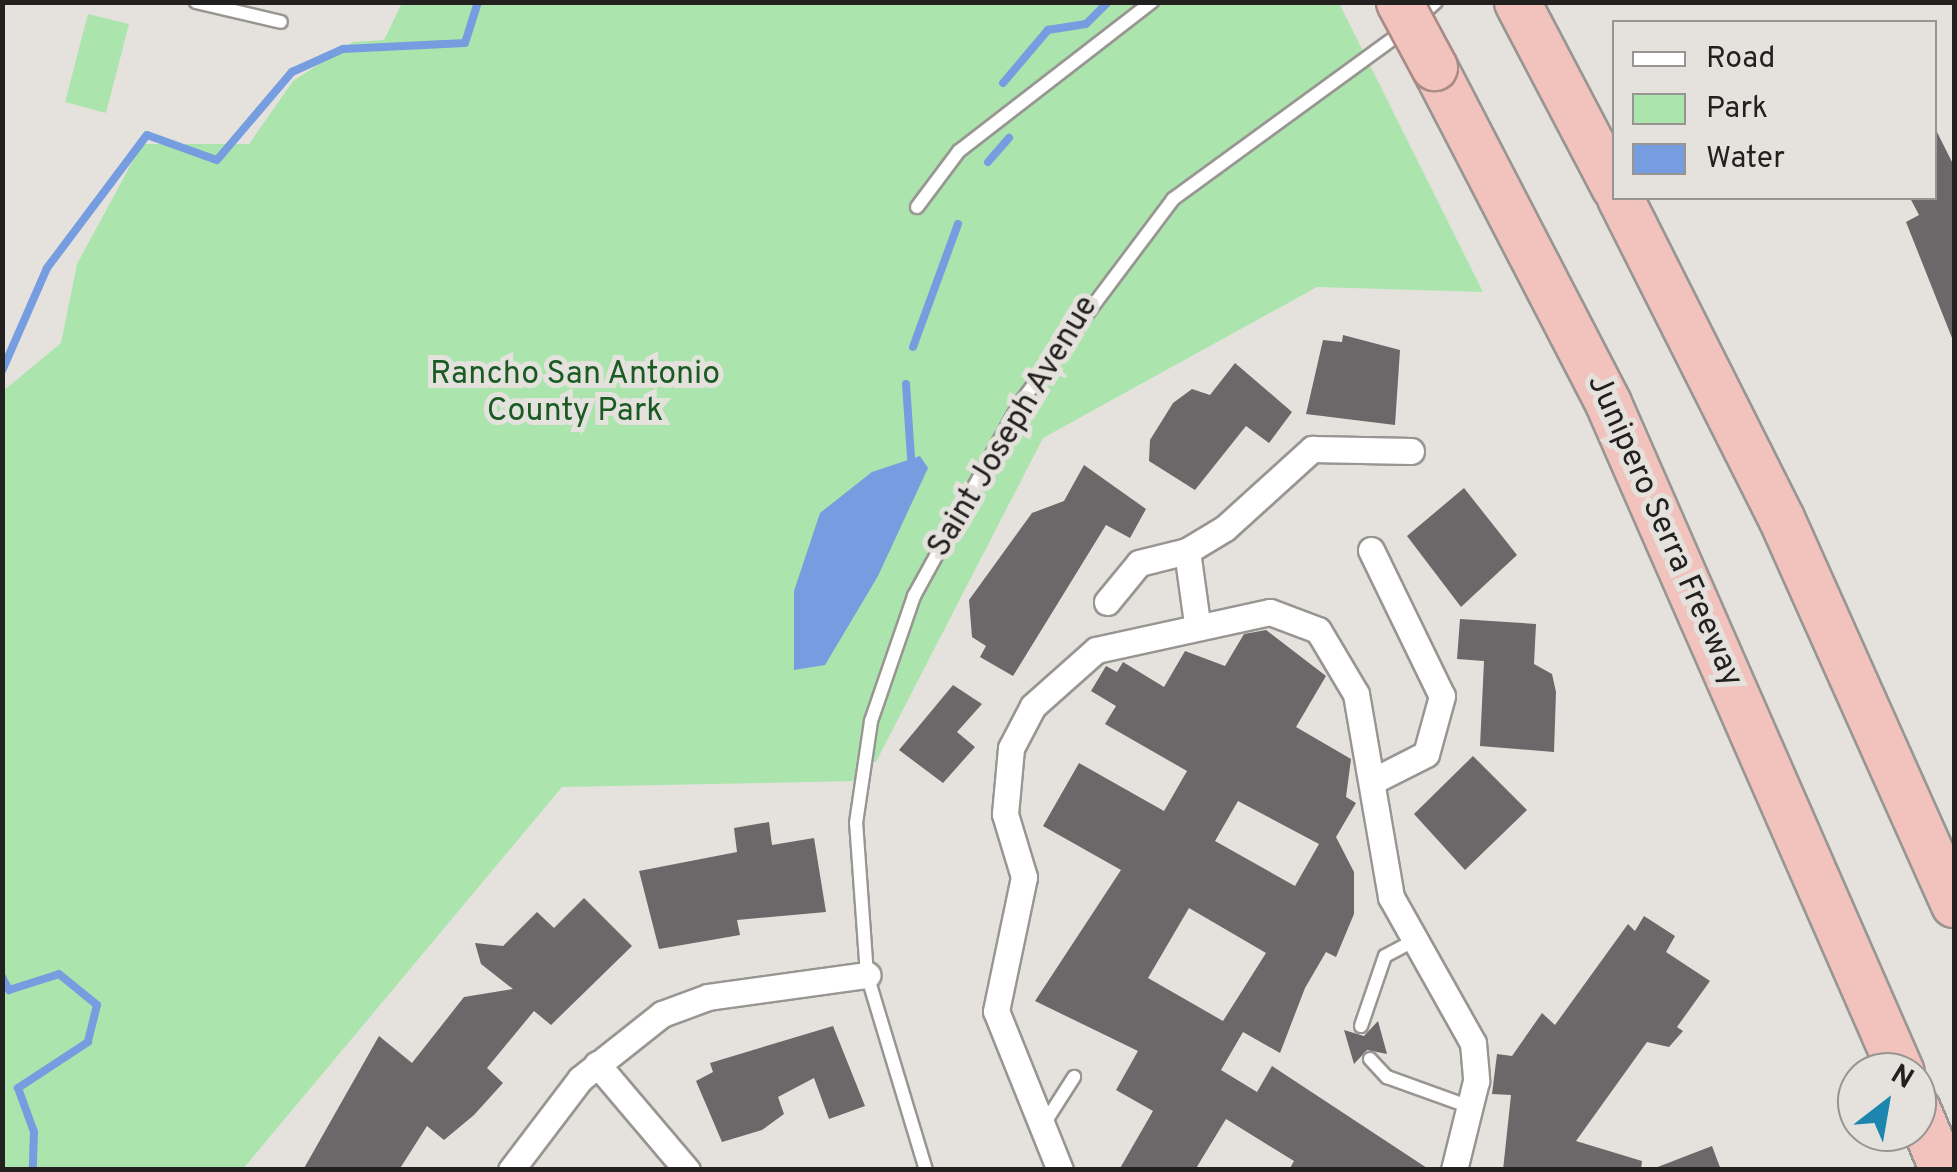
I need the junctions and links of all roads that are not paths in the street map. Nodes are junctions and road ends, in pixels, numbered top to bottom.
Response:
1 (196, 2) edge
2 (1152, 2) edge
3 (1399, 2) edge
4 (1436, 2) edge
5 (1518, 2) edge
6 (281, 22) dead end
7 (1612, 182) edge
8 (1621, 200) edge
9 (917, 207) dead end
10 (1411, 450) dead end
11 (1187, 551) junction
12 (1373, 568) dead end
13 (1107, 602) dead end
14 (1197, 623) junction
15 (1378, 779) junction
16 (1954, 904) edge
17 (1416, 939) junction
18 (867, 975) junction
19 (1360, 1026) dead end
20 (1892, 1052) edge
21 (1370, 1060) dead end
22 (597, 1064) junction
23 (1074, 1076) dead end
24 (1470, 1107) junction
25 (1042, 1126) junction
26 (511, 1170) edge
27 (686, 1170) edge
28 (926, 1170) edge
29 (1060, 1170) edge
30 (1454, 1170) edge

1 - 6 lane
2 - 9 lane
3 - 20 highway, Junipero Serra Freeway, bridge
4 - 18 lane, Saint Joseph Avenue
5 - 7 highway
8 - 16 highway
10 - 11 street
11 - 13 street
11 - 14 street
12 - 15 street
14 - 15 street
14 - 25 street
15 - 17 street
17 - 19 lane
17 - 24 street
18 - 22 street
18 - 28 lane, Saint Joseph Avenue
21 - 24 lane
22 - 26 street
22 - 27 street
23 - 25 lane
24 - 30 street
25 - 29 street

